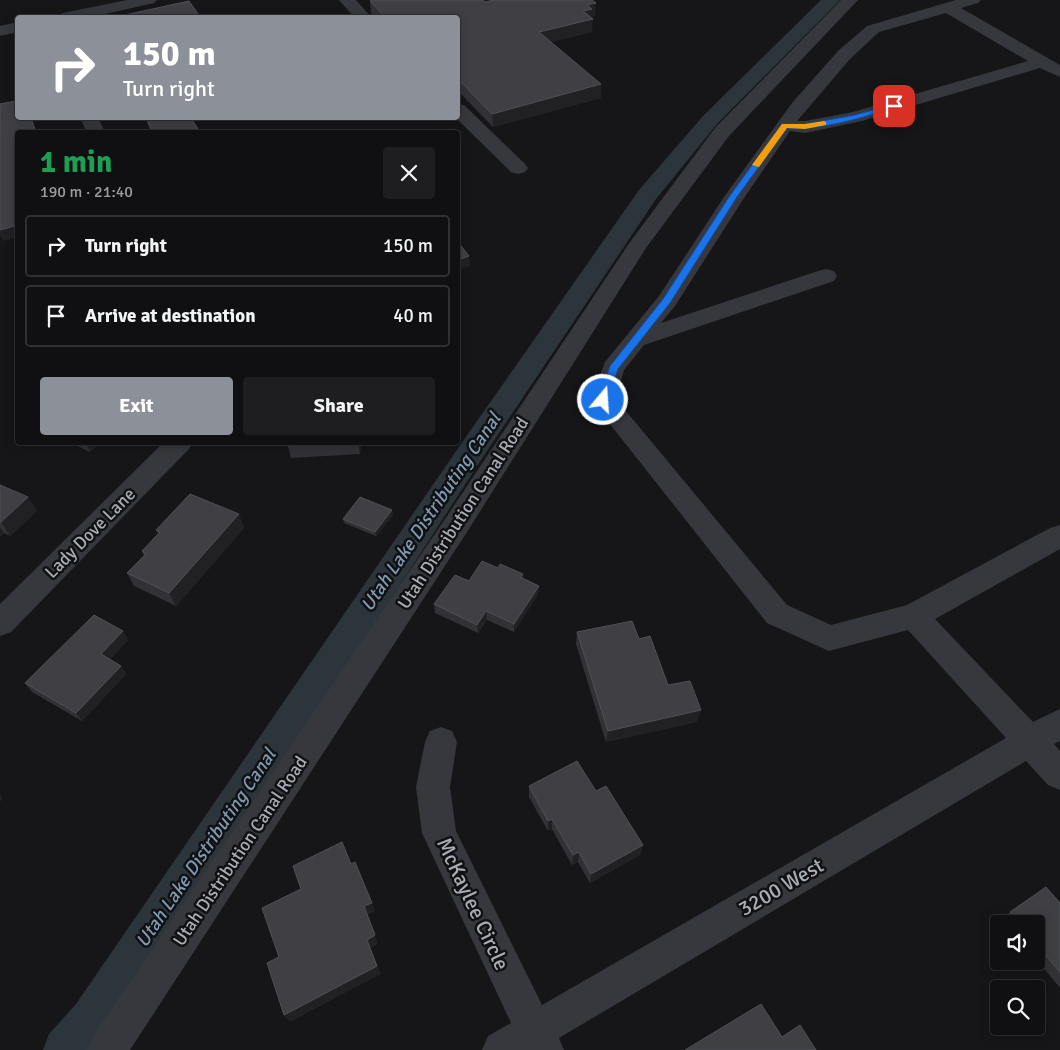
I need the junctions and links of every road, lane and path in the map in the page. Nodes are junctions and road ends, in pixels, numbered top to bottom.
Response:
1 (149, 0) edge
2 (347, 0) edge
3 (850, 0) edge
4 (973, 0) edge
5 (947, 7) junction
6 (77, 15) edge
7 (361, 15) edge
8 (15, 28) edge
9 (0, 31) edge
10 (1046, 56) junction
11 (1060, 72) edge
12 (460, 111) edge
13 (784, 126) junction
14 (518, 168) dead end
15 (826, 276) dead end
16 (635, 340) junction
17 (177, 445) edge
18 (1060, 536) edge
19 (914, 616) junction
20 (0, 623) edge
21 (1060, 724) edge
22 (441, 742) dead end
23 (1030, 742) junction
24 (1060, 774) edge
25 (540, 1041) edge
26 (107, 1050) edge
27 (502, 1050) edge

1 - 6 street
2 - 7 street
3 - 26 street, Utah Distribution Canal Road
4 - 5 street
5 - 10 street
5 - 13 street
8 - 9 street
10 - 11 street
10 - 13 street
12 - 14 street
13 - 16 street
15 - 16 street
16 - 19 street
17 - 20 street, Lady Dove Lane
18 - 19 street
19 - 23 street
21 - 23 street, 3200 West
22 - 25 street, McKaylee Circle
23 - 24 street
23 - 25 street, 3200 West
25 - 27 street, 3200 West

